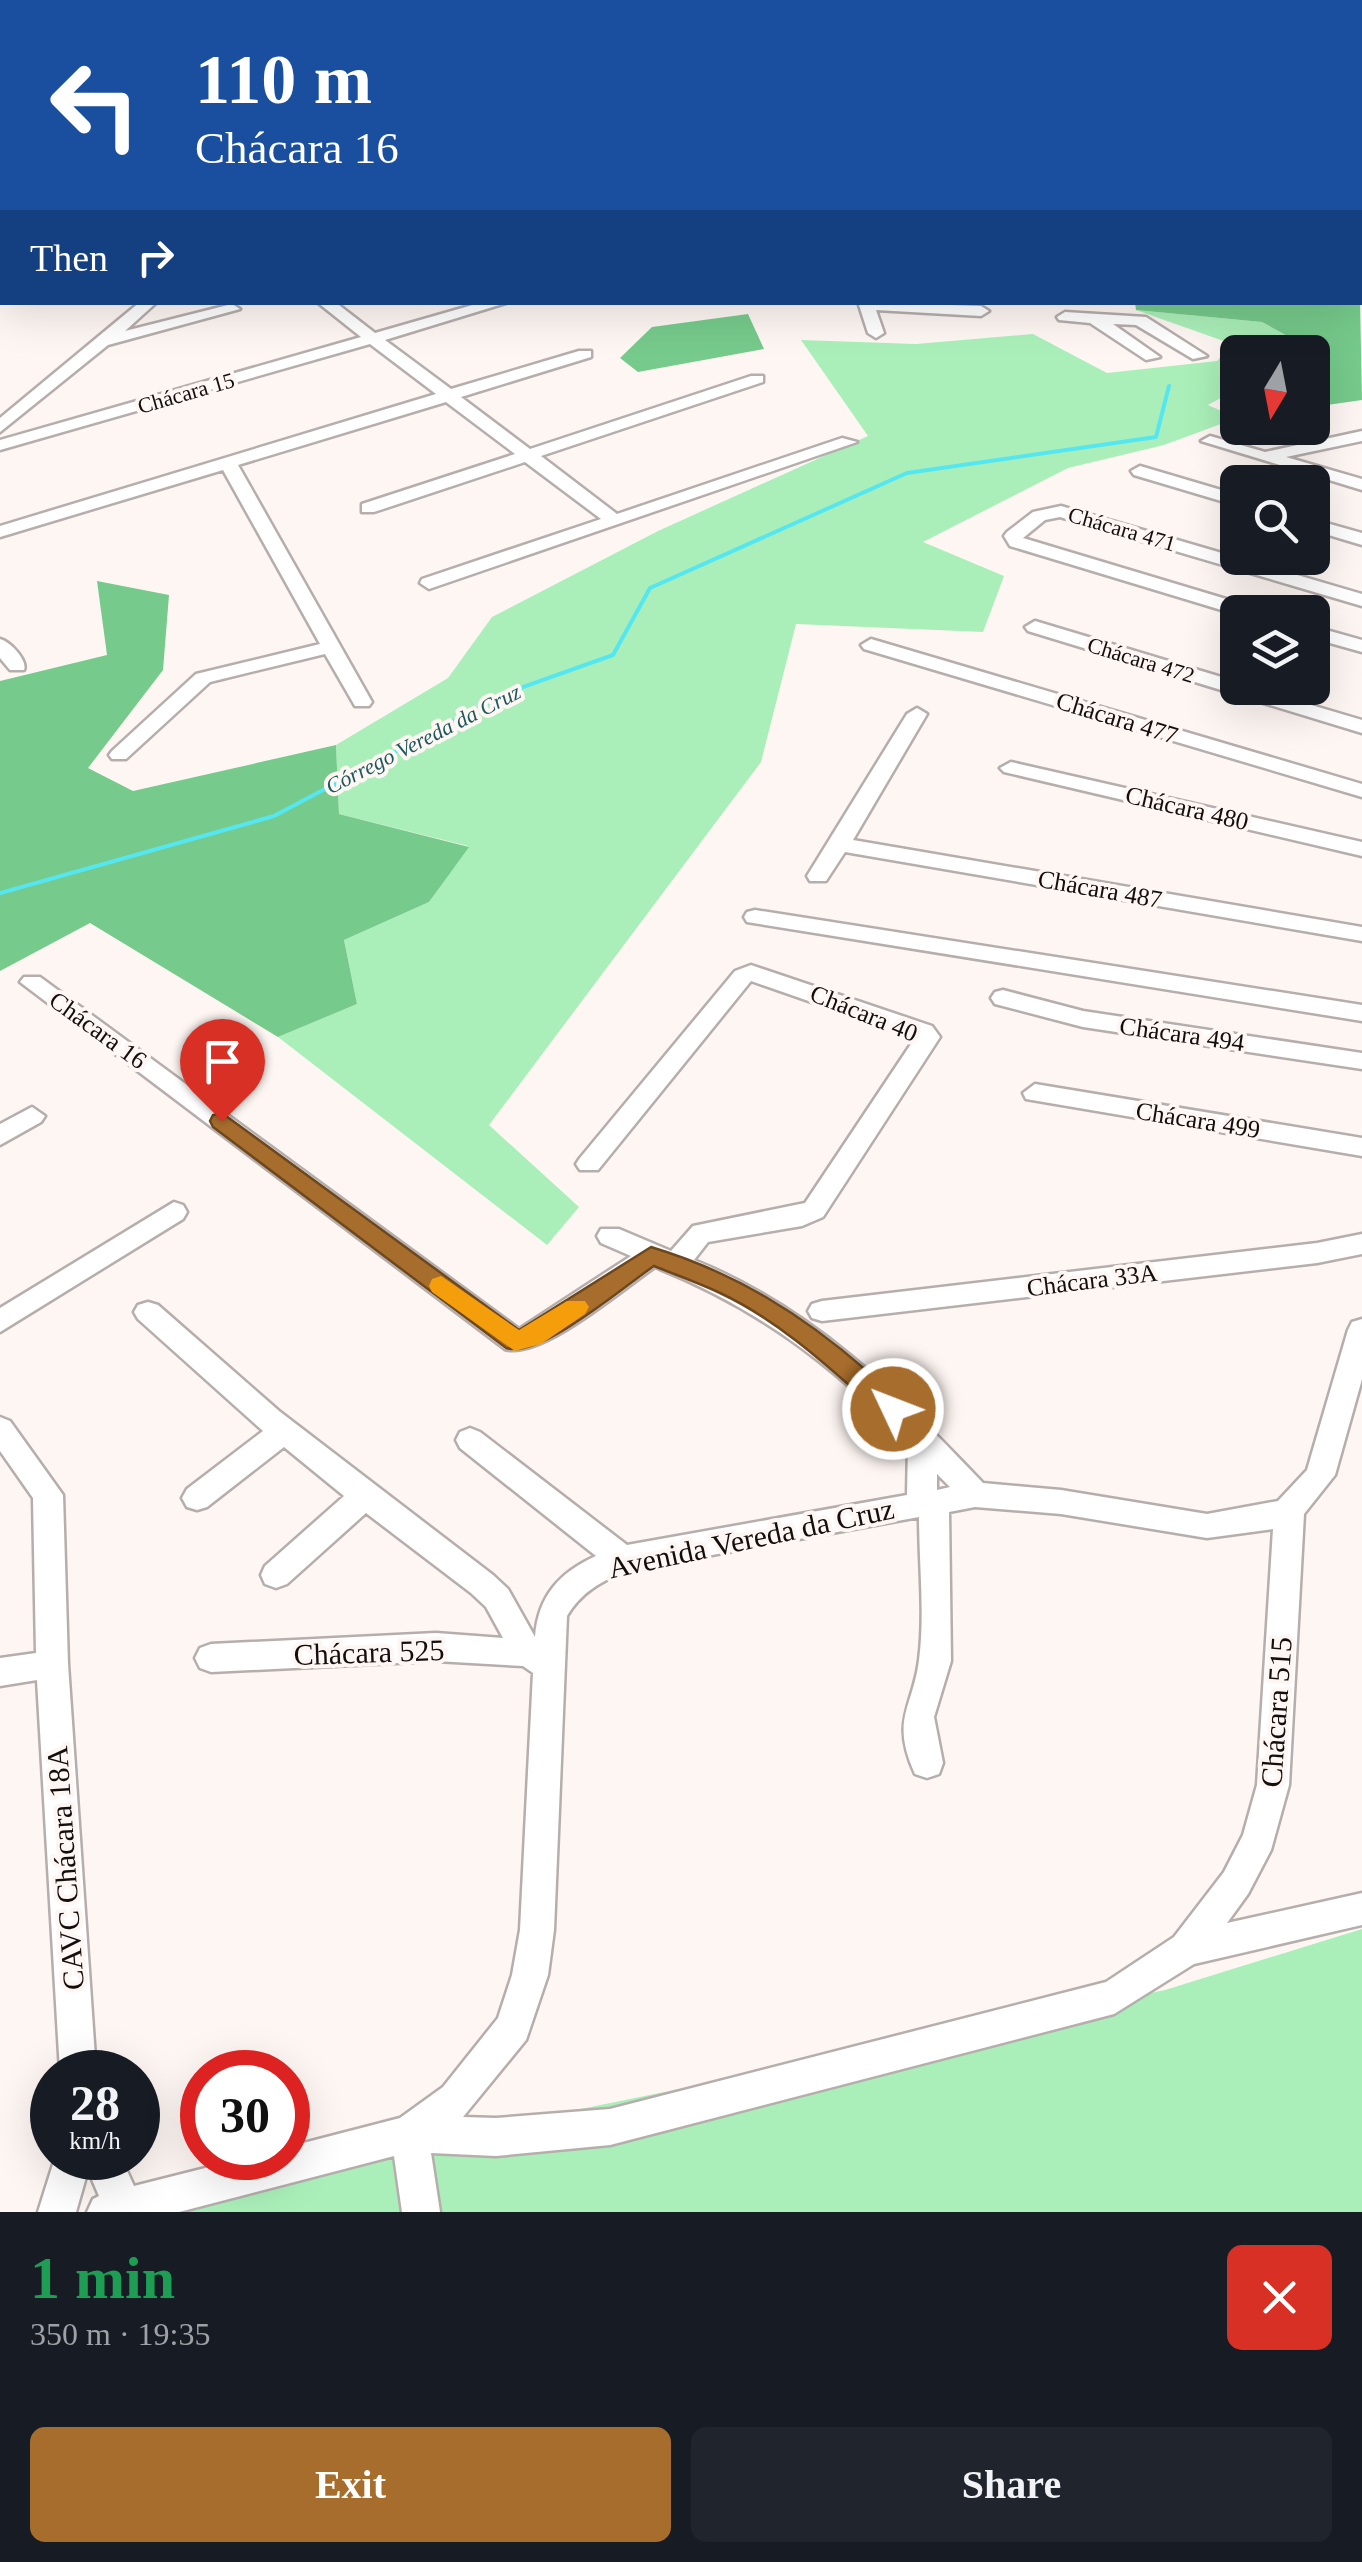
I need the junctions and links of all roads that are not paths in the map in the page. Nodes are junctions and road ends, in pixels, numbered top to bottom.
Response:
1 (146, 305) edge
2 (328, 305) edge
3 (491, 305) edge
4 (866, 305) edge
5 (882, 305) edge
6 (232, 309) dead end
7 (981, 311) dead end
8 (1064, 313) edge
9 (1096, 319) junction
10 (876, 333) dead end
11 (372, 338) junction
12 (99, 342) junction
13 (585, 354) dead end
14 (1199, 356) dead end
15 (1152, 357) dead end
16 (757, 379) dead end
17 (448, 395) junction
18 (0, 427) edge
19 (1362, 436) edge
20 (1210, 441) dead end
21 (848, 442) dead end
22 (0, 445) edge
23 (528, 454) junction
24 (1264, 457) junction
25 (227, 462) junction
26 (1140, 471) dead end
27 (1362, 484) edge
28 (1220, 495) edge
29 (368, 508) dead end
30 (613, 519) junction
31 (1330, 529) edge
32 (0, 532) edge
33 (1362, 539) edge
34 (430, 582) dead end
35 (1362, 600) edge
36 (1220, 603) edge
37 (1034, 626) dead end
38 (1330, 637) edge
39 (0, 644) edge
40 (871, 645) dead end
41 (1362, 646) edge
42 (332, 647) junction
43 (17, 666) dead end
44 (362, 702) dead end
45 (916, 714) dead end
46 (1362, 728) edge
47 (120, 755) dead end
48 (1012, 768) dead end
49 (1362, 791) edge
50 (839, 844) junction
51 (1362, 849) edge
52 (818, 876) dead end
53 (755, 916) dead end
54 (1362, 934) edge
55 (32, 982) dead end
56 (1003, 998) dead end
57 (1362, 1013) edge
58 (1362, 1061) edge
59 (1035, 1093) dead end
60 (32, 1116) dead end
61 (0, 1136) edge
62 (1362, 1147) edge
63 (589, 1164) dead end
64 (174, 1212) dead end
65 (610, 1236) dead end
66 (1362, 1244) edge
67 (664, 1260) junction
68 (822, 1311) dead end
69 (148, 1312) dead end
70 (0, 1321) edge
71 (1362, 1330) edge
72 (0, 1429) edge
73 (284, 1431) junction
74 (922, 1438) junction
75 (470, 1440) dead end
76 (364, 1496) junction
77 (975, 1496) junction
78 (197, 1498) dead end
79 (928, 1503) junction
80 (1289, 1510) junction
81 (622, 1559) junction
82 (276, 1575) dead end
83 (211, 1658) dead end
84 (539, 1660) junction
85 (52, 1664) junction
86 (0, 1672) edge
87 (927, 1763) dead end
88 (1362, 1908) edge
89 (1186, 1950) junction
90 (77, 2050) edge
91 (408, 2134) junction
92 (66, 2180) edge
93 (108, 2180) edge
94 (115, 2210) edge
95 (56, 2212) edge
96 (421, 2212) edge

1 - 12 street
2 - 11 street
3 - 11 street, Chácara 15
4 - 10 street
5 - 7 street
6 - 12 street
8 - 9 street
9 - 14 street
9 - 15 street
11 - 17 street
11 - 22 street, Chácara 15
12 - 18 street
13 - 17 street
16 - 23 street
17 - 23 street
17 - 25 street
19 - 24 street
20 - 24 street
21 - 30 street
23 - 29 street
23 - 30 street
24 - 27 street
25 - 32 street
25 - 42 street
26 - 28 street
30 - 34 street
31 - 33 street
35 - 36 street, Chácara 471
37 - 46 street, Chácara 472
38 - 41 street
39 - 43 street
40 - 49 street, Chácara 477
42 - 44 street
42 - 47 street
45 - 50 street
48 - 51 street, Chácara 480
50 - 52 street
50 - 54 street, Chácara 487
53 - 57 street
55 - 67 street, Chácara 16
56 - 58 street, Chácara 494
59 - 62 street, Chácara 499
60 - 61 street
63 - 67 street, Chácara 40
64 - 70 street
65 - 67 street
66 - 68 street, Chácara 33A
67 - 74 street
69 - 73 street
71 - 80 street
72 - 85 street, CAVC Chácara 18A
73 - 76 street
73 - 78 street
74 - 77 street
74 - 79 street
75 - 81 street
76 - 82 street
76 - 84 street
77 - 79 street, Avenida Vereda da Cruz
77 - 80 street, Avenida Vereda da Cruz
79 - 81 street, Avenida Vereda da Cruz
79 - 87 street
80 - 89 street, Chácara 515
81 - 84 street, Avenida Vereda da Cruz
83 - 84 street, Chácara 525
84 - 91 street, Avenida Vereda da Cruz
85 - 86 street
85 - 90 street, CAVC Chácara 18A
88 - 89 street
89 - 91 street
91 - 94 street, Avenida Vereda da Cruz
91 - 96 street
92 - 95 street
93 - 94 street

